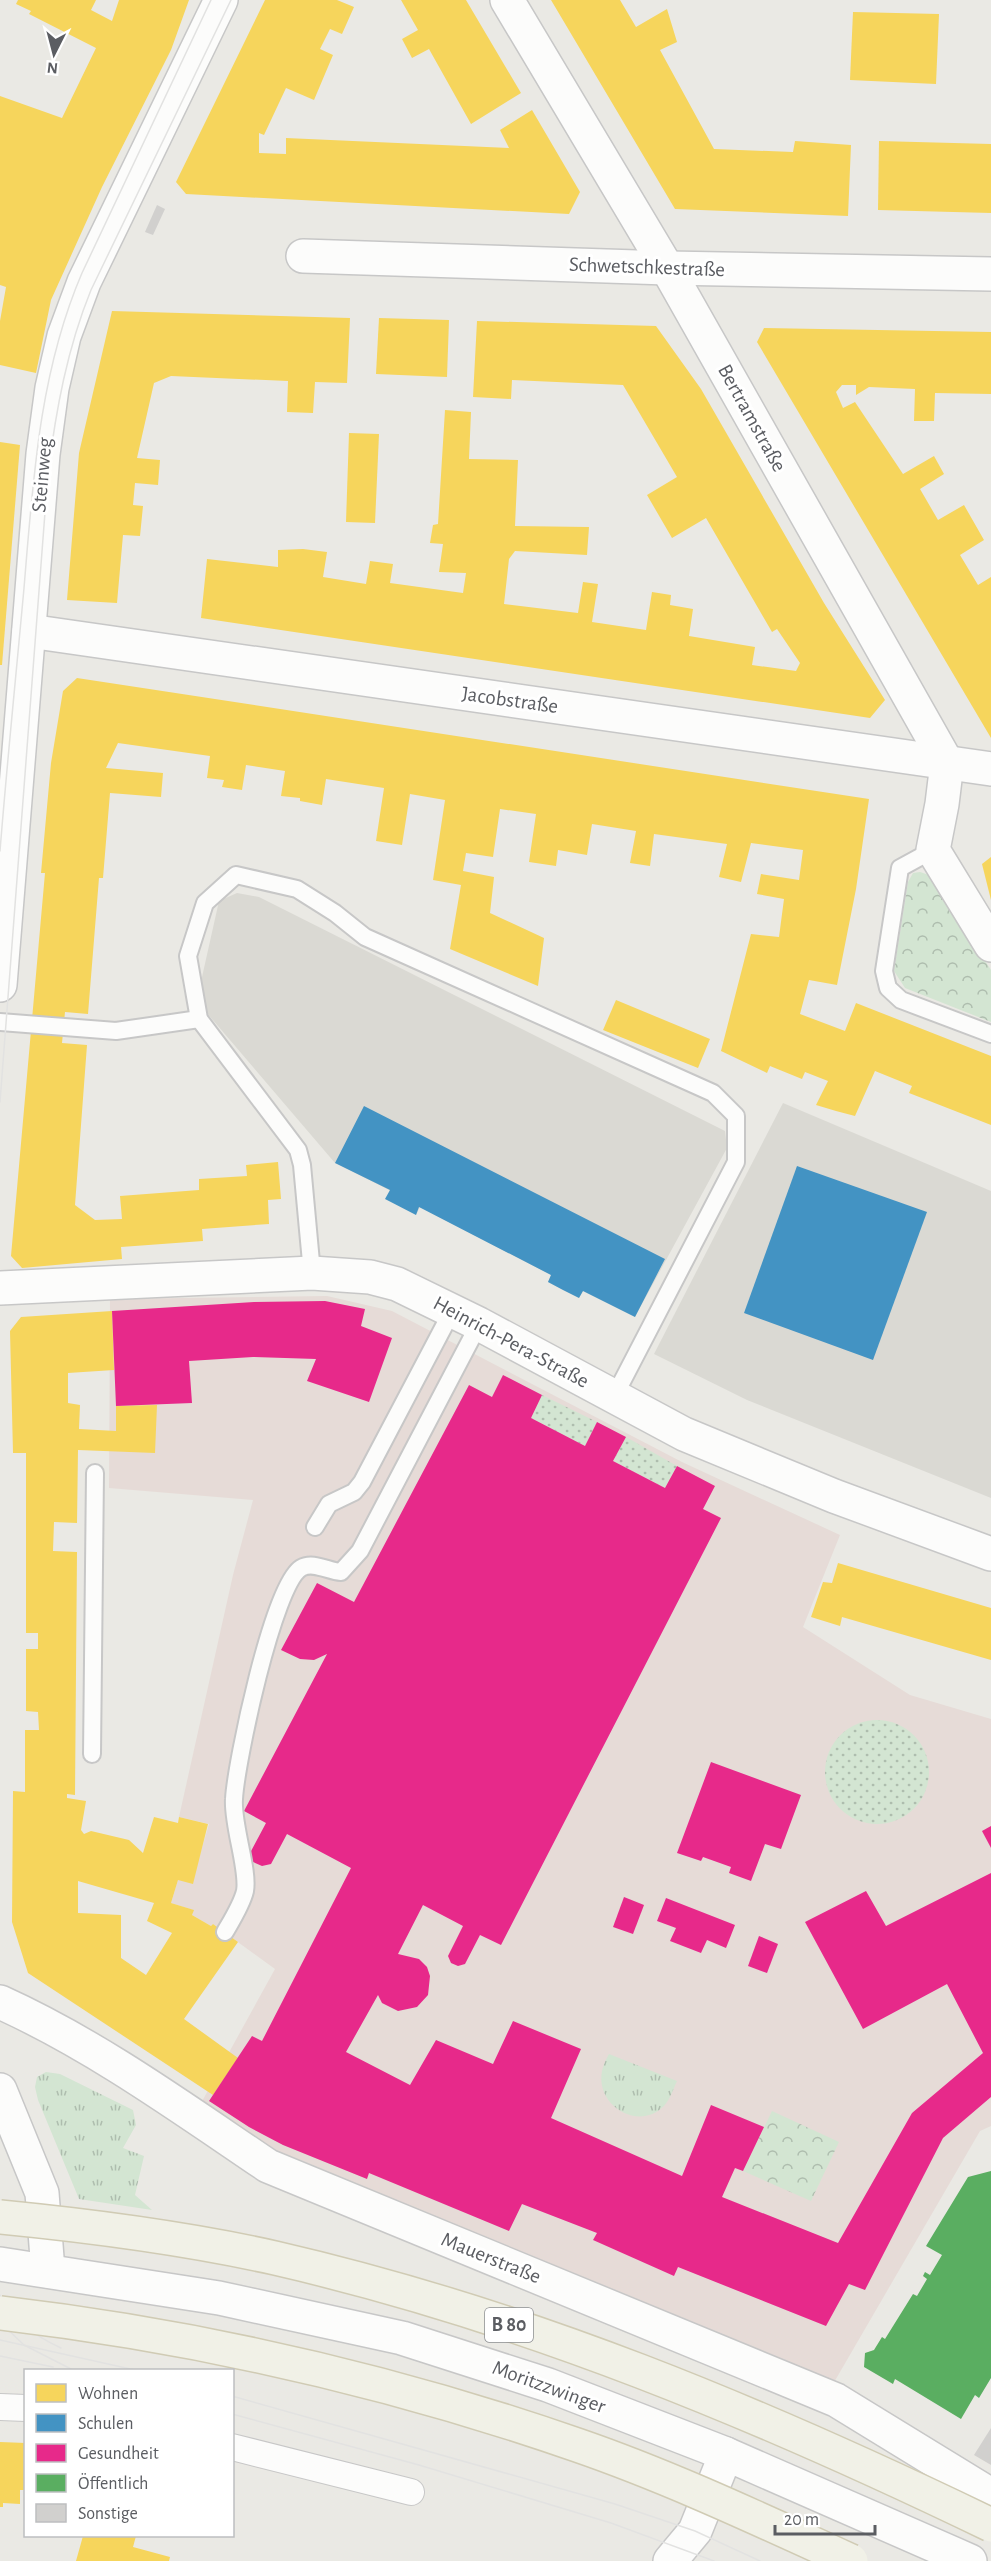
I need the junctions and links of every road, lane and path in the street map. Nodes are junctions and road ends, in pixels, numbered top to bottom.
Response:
1 (221, 0) edge
2 (507, 0) edge
3 (303, 256) dead end
4 (667, 268) junction
5 (991, 274) edge
6 (29, 631) junction
7 (947, 763) junction
8 (991, 769) edge
9 (933, 850) junction
10 (991, 945) edge
11 (0, 985) edge
12 (199, 1018) junction
13 (0, 1022) edge
14 (991, 1034) edge
15 (312, 1273) junction
16 (0, 1288) edge
17 (465, 1317) junction
18 (614, 1397) junction
19 (95, 1473) dead end
20 (315, 1527) dead end
21 (991, 1554) edge
22 (92, 1755) dead end
23 (225, 1932) dead end
24 (0, 2002) edge
25 (0, 2091) edge
26 (0, 2217) edge
27 (0, 2264) edge
28 (48, 2271) junction
29 (0, 2313) edge
30 (0, 2407) edge
31 (24, 2408) edge
32 (234, 2447) edge
33 (726, 2454) junction
34 (411, 2492) dead end
35 (991, 2495) edge
36 (991, 2525) edge
37 (670, 2561) edge
38 (851, 2561) edge
39 (970, 2561) edge

1 - 6 street, Steinweg
2 - 4 street, Bertramstraße
3 - 4 street, Schwetschkestraße
4 - 5 street, Schwetschkestraße
4 - 7 street, Bertramstraße
6 - 7 street, Jacobstraße
6 - 11 street, Steinweg
7 - 8 street, Jacobstraße
7 - 9 street
9 - 10 street
9 - 14 lane
12 - 13 lane
12 - 15 lane
12 - 18 lane
15 - 16 street, Heinrich-Pera-Straße
15 - 17 street, Heinrich-Pera-Straße
17 - 18 street, Heinrich-Pera-Straße
17 - 20 lane
17 - 23 lane
18 - 21 street, Heinrich-Pera-Straße
19 - 22 lane
24 - 35 street, Mauerstraße
25 - 28 street
26 - 36 main road, B 80, bridge
27 - 28 street, Moritzzwinger
28 - 33 street, Moritzzwinger
29 - 38 main road, bridge
30 - 31 street
32 - 34 street
33 - 37 street
33 - 39 street, Moritzzwinger

